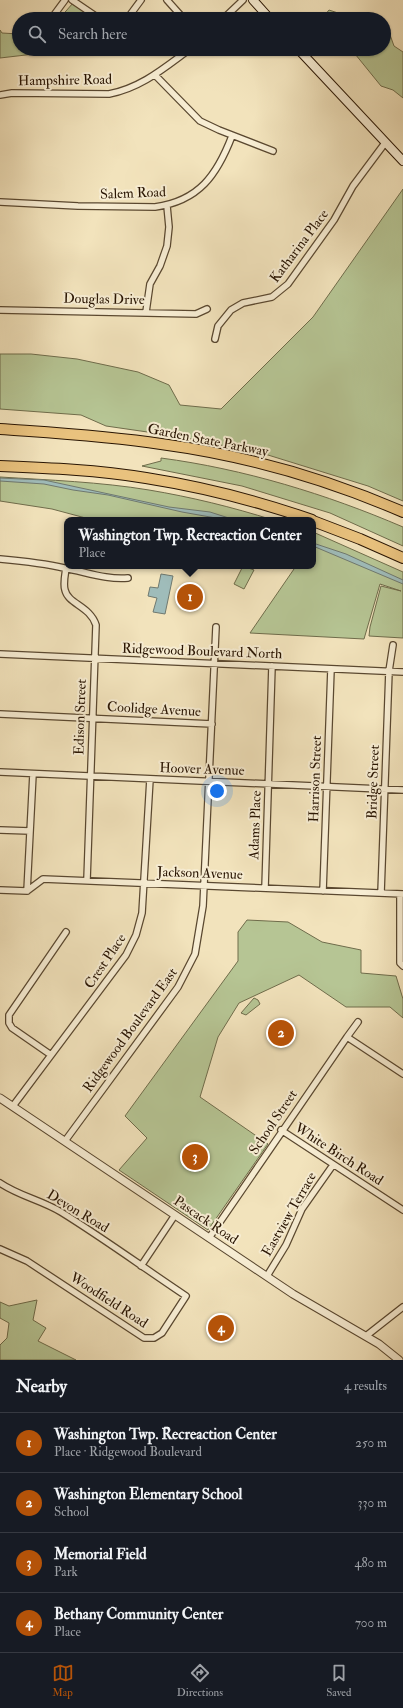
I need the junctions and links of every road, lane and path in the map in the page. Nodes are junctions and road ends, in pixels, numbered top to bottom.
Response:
1 (65, 0) edge
2 (72, 0) edge
3 (141, 0) edge
4 (167, 0) edge
5 (243, 0) edge
6 (253, 0) edge
7 (56, 12) edge
8 (90, 12) edge
9 (132, 12) edge
10 (178, 12) edge
11 (230, 12) edge
12 (264, 12) edge
13 (181, 56) edge
14 (305, 56) edge
15 (155, 75) junction
16 (0, 95) edge
17 (232, 136) junction
18 (385, 142) junction
19 (273, 151) dead end
20 (403, 161) edge
21 (0, 202) edge
22 (167, 206) junction
23 (206, 309) dead end
24 (0, 310) edge
25 (146, 312) junction
26 (215, 339) dead end
27 (0, 429) edge
28 (0, 466) edge
29 (403, 512) edge
30 (302, 517) edge
31 (316, 522) edge
32 (403, 558) edge
33 (0, 559) edge
34 (64, 568) edge
35 (66, 569) edge
36 (70, 569) edge
37 (128, 578) dead end
38 (216, 628) dead end
39 (393, 645) dead end
40 (0, 654) edge
41 (95, 658) junction
42 (214, 664) junction
43 (272, 666) junction
44 (331, 669) junction
45 (389, 671) junction
46 (403, 672) edge
47 (0, 714) edge
48 (92, 718) junction
49 (212, 724) junction
50 (0, 772) edge
51 (33, 774) junction
52 (90, 776) junction
53 (150, 778) junction
54 (209, 781) junction
55 (268, 784) junction
56 (327, 786) junction
57 (385, 789) junction
58 (403, 790) edge
59 (0, 830) edge
60 (30, 831) junction
61 (87, 880) junction
62 (144, 883) junction
63 (204, 886) junction
64 (265, 888) junction
65 (0, 890) edge
66 (27, 891) junction
67 (323, 891) junction
68 (381, 893) junction
69 (402, 894) edge
70 (66, 932) dead end
71 (403, 966) edge
72 (358, 1022) dead end
73 (346, 1036) junction
74 (51, 1055) junction
75 (403, 1074) edge
76 (0, 1098) edge
77 (13, 1106) junction
78 (282, 1130) junction
79 (65, 1141) junction
80 (332, 1165) junction
81 (0, 1183) edge
82 (403, 1210) edge
83 (175, 1215) junction
84 (209, 1238) junction
85 (1, 1252) edge
86 (141, 1266) junction
87 (267, 1276) junction
88 (403, 1307) edge
89 (366, 1336) junction
90 (399, 1360) edge

1 - 7 street
2 - 8 street
3 - 9 street
4 - 10 street
5 - 11 street
6 - 12 main road
13 - 15 street, Hampshire Road
14 - 18 main road
15 - 16 street, Hampshire Road
15 - 17 street
17 - 19 street
17 - 22 street, Salem Road
18 - 20 main road
18 - 26 street, Katharina Place
21 - 22 street, Salem Road
22 - 25 street
23 - 25 street, Douglas Drive
24 - 25 street, Douglas Drive
27 - 29 highway, Garden State Parkway
28 - 30 highway
31 - 32 highway
33 - 34 street
35 - 41 street, Edison Street
36 - 37 street
38 - 42 street, Ridgewood Boulevard East
39 - 45 street
40 - 41 street, Ridgewood Boulevard North
41 - 42 street, Ridgewood Boulevard North
41 - 48 street, Edison Street
42 - 43 street, Ridgewood Boulevard North
42 - 49 street, Ridgewood Boulevard East
43 - 44 street, Ridgewood Boulevard North
43 - 55 street, Adams Place
44 - 45 street, Ridgewood Boulevard North
44 - 56 street, Harrison Street
45 - 46 street, Ridgewood Boulevard North
45 - 57 street, Bridge Street
47 - 48 street, Coolidge Avenue
48 - 49 street, Coolidge Avenue
48 - 52 street, Edison Street
49 - 54 street, Ridgewood Boulevard East
50 - 51 street, Hoover Avenue
51 - 52 street, Hoover Avenue
51 - 60 street
52 - 53 street, Hoover Avenue
52 - 61 street, Edison Street
53 - 54 street, Hoover Avenue
53 - 62 street, Crest Place
54 - 55 street, Hoover Avenue
54 - 63 street, Ridgewood Boulevard East
55 - 56 street, Hoover Avenue
55 - 64 street, Adams Place
56 - 57 street, Hoover Avenue
56 - 67 street, Harrison Street
57 - 58 street, Hoover Avenue
57 - 68 street, Bridge Street
59 - 60 street
60 - 66 street
61 - 62 street, Jackson Avenue
61 - 66 street, Jackson Avenue
62 - 63 street, Jackson Avenue
62 - 74 street, Crest Place
63 - 64 street, Jackson Avenue
63 - 79 street, Ridgewood Boulevard East
64 - 67 street, Jackson Avenue
65 - 66 street
67 - 68 street, Jackson Avenue
68 - 69 street, Jackson Avenue
69 - 71 street
70 - 74 street
72 - 73 street, School Street
73 - 75 street
73 - 78 street, School Street
74 - 77 street, Crest Place
76 - 77 street, Pascack Road
77 - 79 street, Pascack Road
78 - 80 street, White Birch Road
78 - 84 street, School Street
79 - 83 street, Pascack Road
80 - 82 street, White Birch Road
80 - 87 street, Eastview Terrace
81 - 86 street, Devon Road
83 - 84 street, Pascack Road
83 - 86 street
84 - 87 street, Pascack Road
85 - 86 street, Woodfield Road
87 - 89 street, Pascack Road
88 - 89 street
89 - 90 street, Pascack Road

